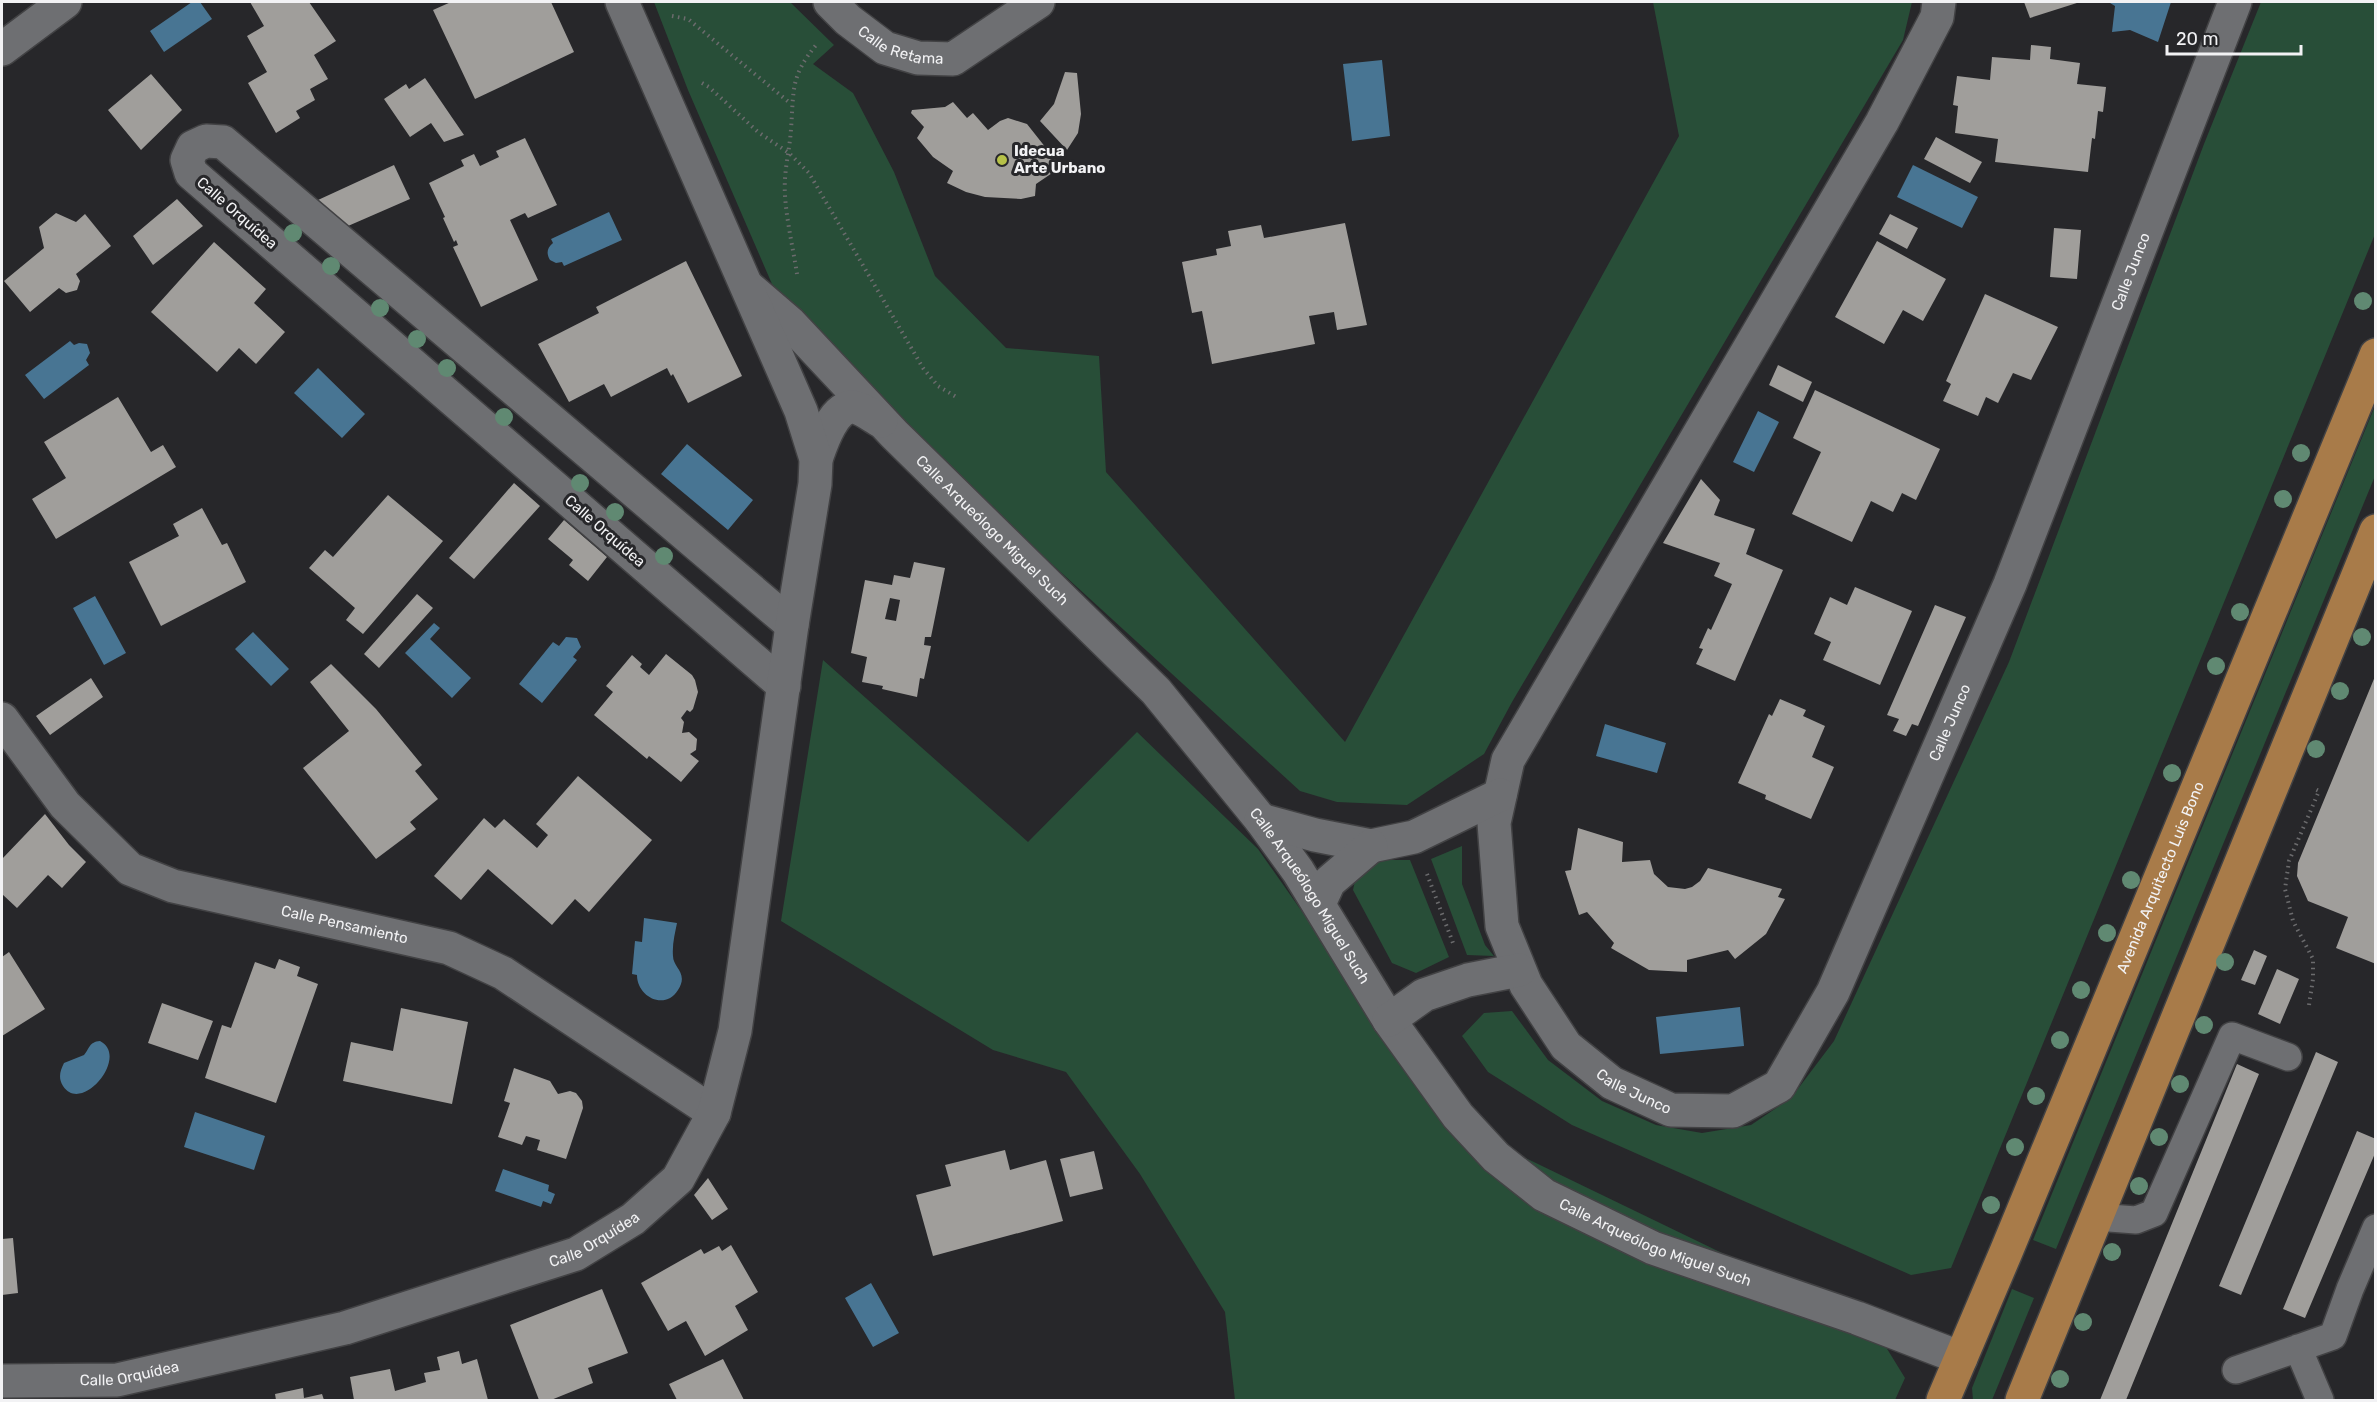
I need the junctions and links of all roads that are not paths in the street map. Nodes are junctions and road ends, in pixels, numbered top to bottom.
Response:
1 (65, 2) edge
2 (622, 2) edge
3 (830, 2) edge
4 (1038, 2) edge
5 (1939, 2) edge
6 (2235, 2) edge
7 (2, 42) edge
8 (748, 287) junction
9 (2376, 355) edge
10 (883, 422) junction
11 (816, 459) junction
12 (2376, 531) edge
13 (792, 625) junction
14 (784, 686) junction
15 (2, 719) edge
16 (1500, 795) junction
17 (1261, 820) junction
18 (1371, 846) junction
19 (1319, 904) junction
20 (1519, 970) junction
21 (1389, 1020) junction
22 (2288, 1057) dead end
23 (714, 1113) junction
24 (2096, 1217) junction
25 (2376, 1228) edge
26 (2298, 1348) junction
27 (1961, 1358) junction
28 (2236, 1370) dead end
29 (2, 1381) edge
30 (1943, 1401) edge
31 (2022, 1401) edge
32 (2320, 1401) edge

1 - 7 street
2 - 8 street, Calle Orquídea
3 - 4 street, Calle Retama
5 - 16 street, Calle Junco
6 - 20 street, Calle Junco
8 - 10 street, Calle Arqueólogo Miguel Such
8 - 11 street, Calle Orquídea
9 - 27 main road, Avenida Arquitecto Luis Bono
10 - 11 street, Calle Orquídea
10 - 17 street, Calle Arqueólogo Miguel Such
11 - 13 street, Calle Orquídea
12 - 24 main road
13 - 14 street, Calle Orquídea
13 - 14 street, Calle Orquídea
14 - 23 street, Calle Orquídea
15 - 23 street, Calle Pensamiento
16 - 18 street
16 - 20 street, Calle Junco
17 - 18 street
17 - 19 street, Calle Arqueólogo Miguel Such
18 - 19 street
19 - 21 street, Calle Arqueólogo Miguel Such
20 - 21 street
21 - 27 street, Calle Arqueólogo Miguel Such
22 - 24 lane
23 - 29 street, Calle Orquídea
24 - 31 main road
25 - 26 lane
26 - 28 lane
26 - 32 lane
27 - 30 main road, Avenida Arquitecto Luis Bono

